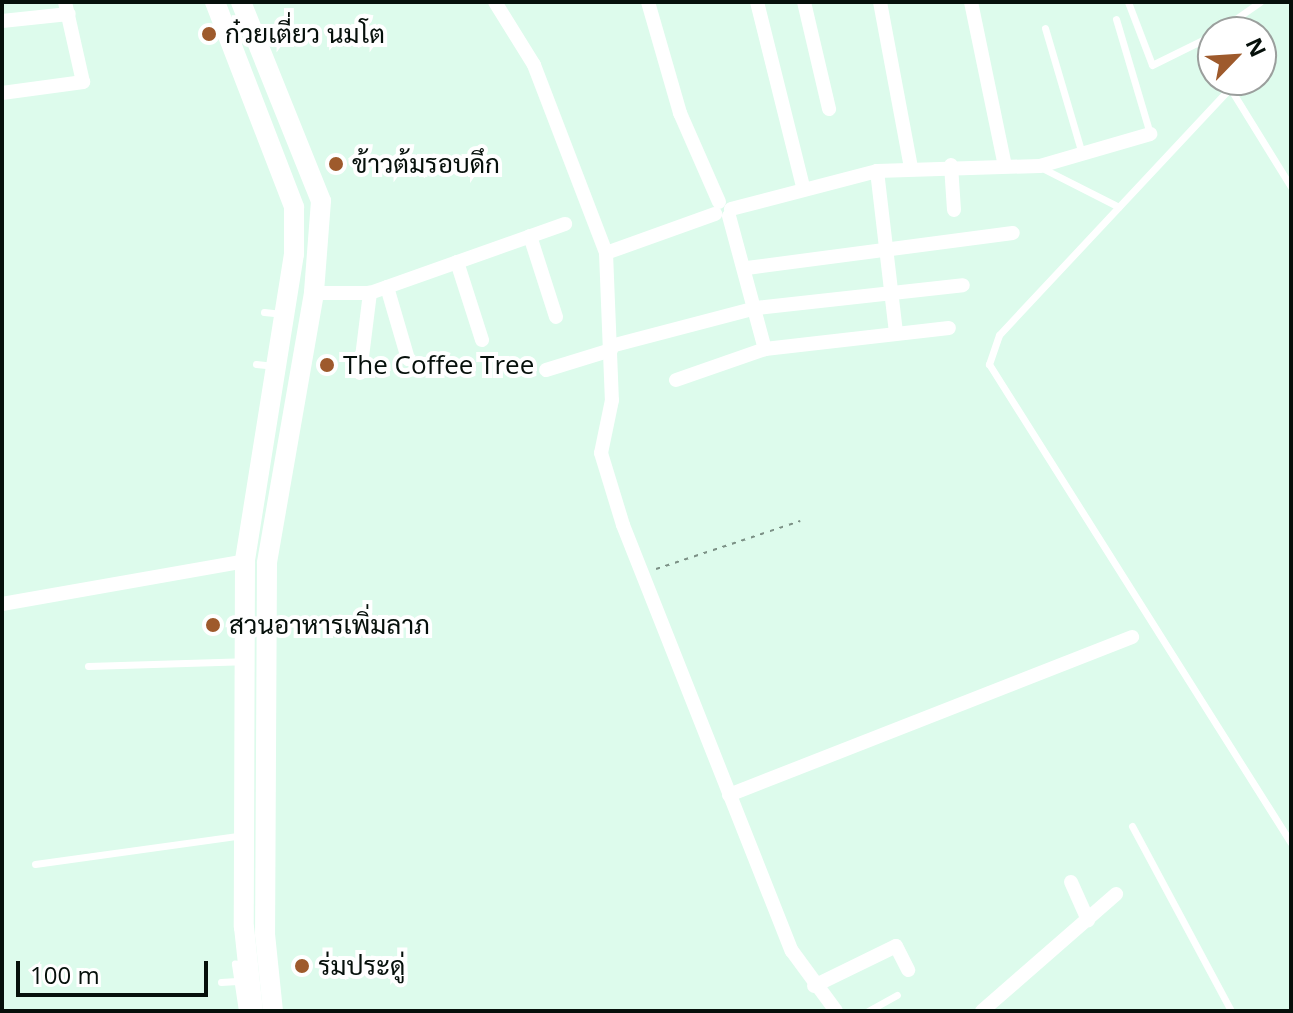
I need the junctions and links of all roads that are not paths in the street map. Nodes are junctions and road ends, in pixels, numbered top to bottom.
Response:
1 (215, 2) edge
2 (241, 2) edge
3 (495, 2) edge
4 (648, 2) edge
5 (757, 2) edge
6 (804, 2) edge
7 (880, 2) edge
8 (971, 2) edge
9 (1128, 2) edge
10 (1260, 2) edge
11 (67, 8) edge
12 (1240, 16) edge
13 (1116, 19) dead end
14 (2, 21) edge
15 (1045, 28) dead end
16 (1197, 45) edge
17 (2, 93) edge
18 (1216, 96) edge
19 (1234, 96) edge
20 (829, 109) dead end
21 (1150, 134) joint
22 (1082, 154) junction
23 (951, 165) junction
24 (1005, 166) junction
25 (1040, 166) junction
26 (911, 167) junction
27 (877, 171) junction
28 (803, 187) junction
29 (1291, 187) edge
30 (1119, 207) junction
31 (723, 210) junction
32 (954, 210) dead end
33 (565, 224) dead end
34 (1013, 233) dead end
35 (530, 236) junction
36 (890, 247) junction
37 (606, 253) junction
38 (457, 262) junction
39 (747, 268) junction
40 (963, 285) dead end
41 (387, 287) junction
42 (314, 293) junction
43 (370, 293) junction
44 (894, 293) junction
45 (756, 308) junction
46 (556, 317) dead end
47 (949, 328) dead end
48 (896, 333) junction
49 (482, 340) dead end
50 (611, 348) junction
51 (765, 349) junction
52 (408, 359) dead end
53 (546, 370) dead end
54 (360, 373) dead end
55 (676, 380) dead end
56 (245, 561) junction
57 (2, 604) edge
58 (1132, 637) dead end
59 (88, 666) dead end
60 (245, 671) junction
61 (267, 681) junction
62 (729, 795) junction
63 (1132, 826) dead end
64 (245, 835) junction
65 (1291, 843) edge
66 (35, 864) dead end
67 (1071, 882) dead end
68 (1116, 894) dead end
69 (1088, 920) junction
70 (908, 970) dead end
71 (242, 972) junction
72 (221, 982) dead end
73 (814, 986) junction
74 (897, 995) dead end
75 (242, 1011) edge
76 (253, 1011) edge
77 (273, 1011) edge
78 (836, 1011) edge
79 (868, 1011) edge
80 (982, 1011) edge
81 (1231, 1011) edge

1 - 56 street
2 - 42 street
3 - 37 street
4 - 31 street
5 - 28 street
6 - 20 street
7 - 26 street
8 - 24 street
9 - 16 lane
10 - 12 lane
11 - 14 street
11 - 17 street
13 - 21 lane
15 - 22 lane
18 - 30 lane
19 - 29 lane
21 - 22 street
22 - 25 street
23 - 24 street
23 - 26 street
23 - 32 street
24 - 25 street
25 - 30 lane
26 - 27 street
27 - 28 street
27 - 36 street
28 - 31 street
30 - 65 lane
31 - 37 street
31 - 39 street
33 - 35 street
34 - 36 street
35 - 38 street
35 - 46 street
36 - 39 street
36 - 44 street
37 - 50 street
38 - 41 street
38 - 49 street
39 - 45 street
40 - 44 street
41 - 43 street
41 - 52 street
42 - 43 street
42 - 61 street
43 - 54 street
44 - 45 street
44 - 48 street
45 - 50 street
45 - 51 street
47 - 48 street
48 - 51 street
50 - 53 street
50 - 62 street
51 - 55 street
56 - 57 street
56 - 60 street
58 - 62 street
59 - 60 lane
60 - 61 street
60 - 64 street
61 - 77 street
62 - 73 street
63 - 81 lane
64 - 66 lane
64 - 71 street
67 - 69 street
68 - 69 street
69 - 80 street
70 - 73 street
71 - 72 lane
71 - 75 lane
71 - 76 street
73 - 78 street
74 - 79 lane

